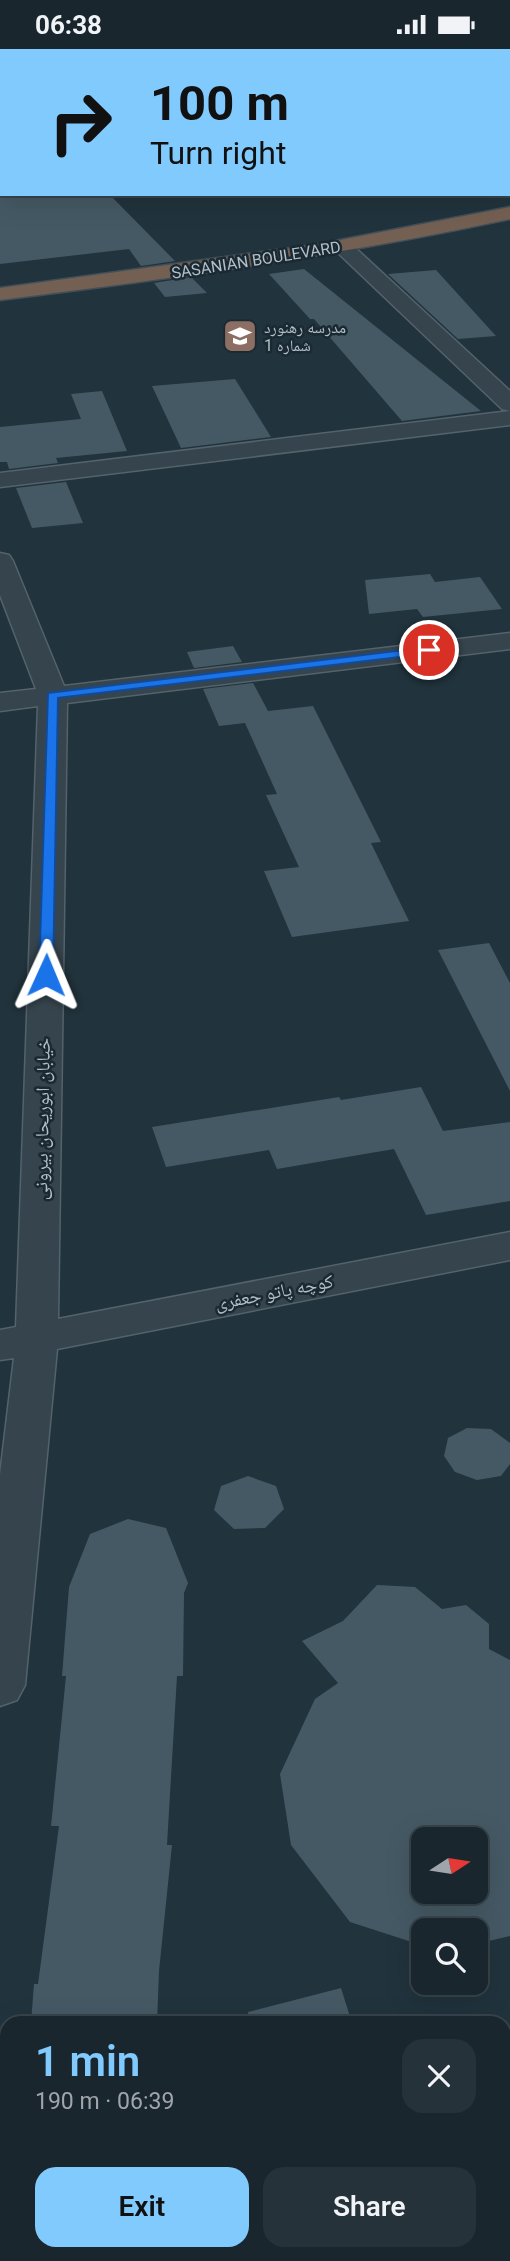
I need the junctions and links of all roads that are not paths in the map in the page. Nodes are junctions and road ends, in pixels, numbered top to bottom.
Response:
1 (477, 200) dead end
2 (510, 213) edge
3 (343, 247) junction
4 (0, 277) edge
5 (0, 293) edge
6 (510, 404) edge
7 (510, 418) edge
8 (0, 480) edge
9 (0, 561) edge
10 (510, 641) edge
11 (52, 695) junction
12 (0, 702) edge
13 (510, 1246) edge
14 (19, 1342) edge
15 (0, 1685) edge

1 - 4 highway, SASANIAN BOULEVARD
2 - 3 highway, SASANIAN BOULEVARD
3 - 5 highway, SASANIAN BOULEVARD
3 - 6 street
7 - 8 street
9 - 11 street, خیابان ابوریحان بیرونی
10 - 11 street
11 - 12 street
11 - 14 street, خیابان ابوریحان بیرونی
13 - 14 street, کوچه پاتو جعفری
14 - 15 street, خیابان ابوریحان بیرونی

